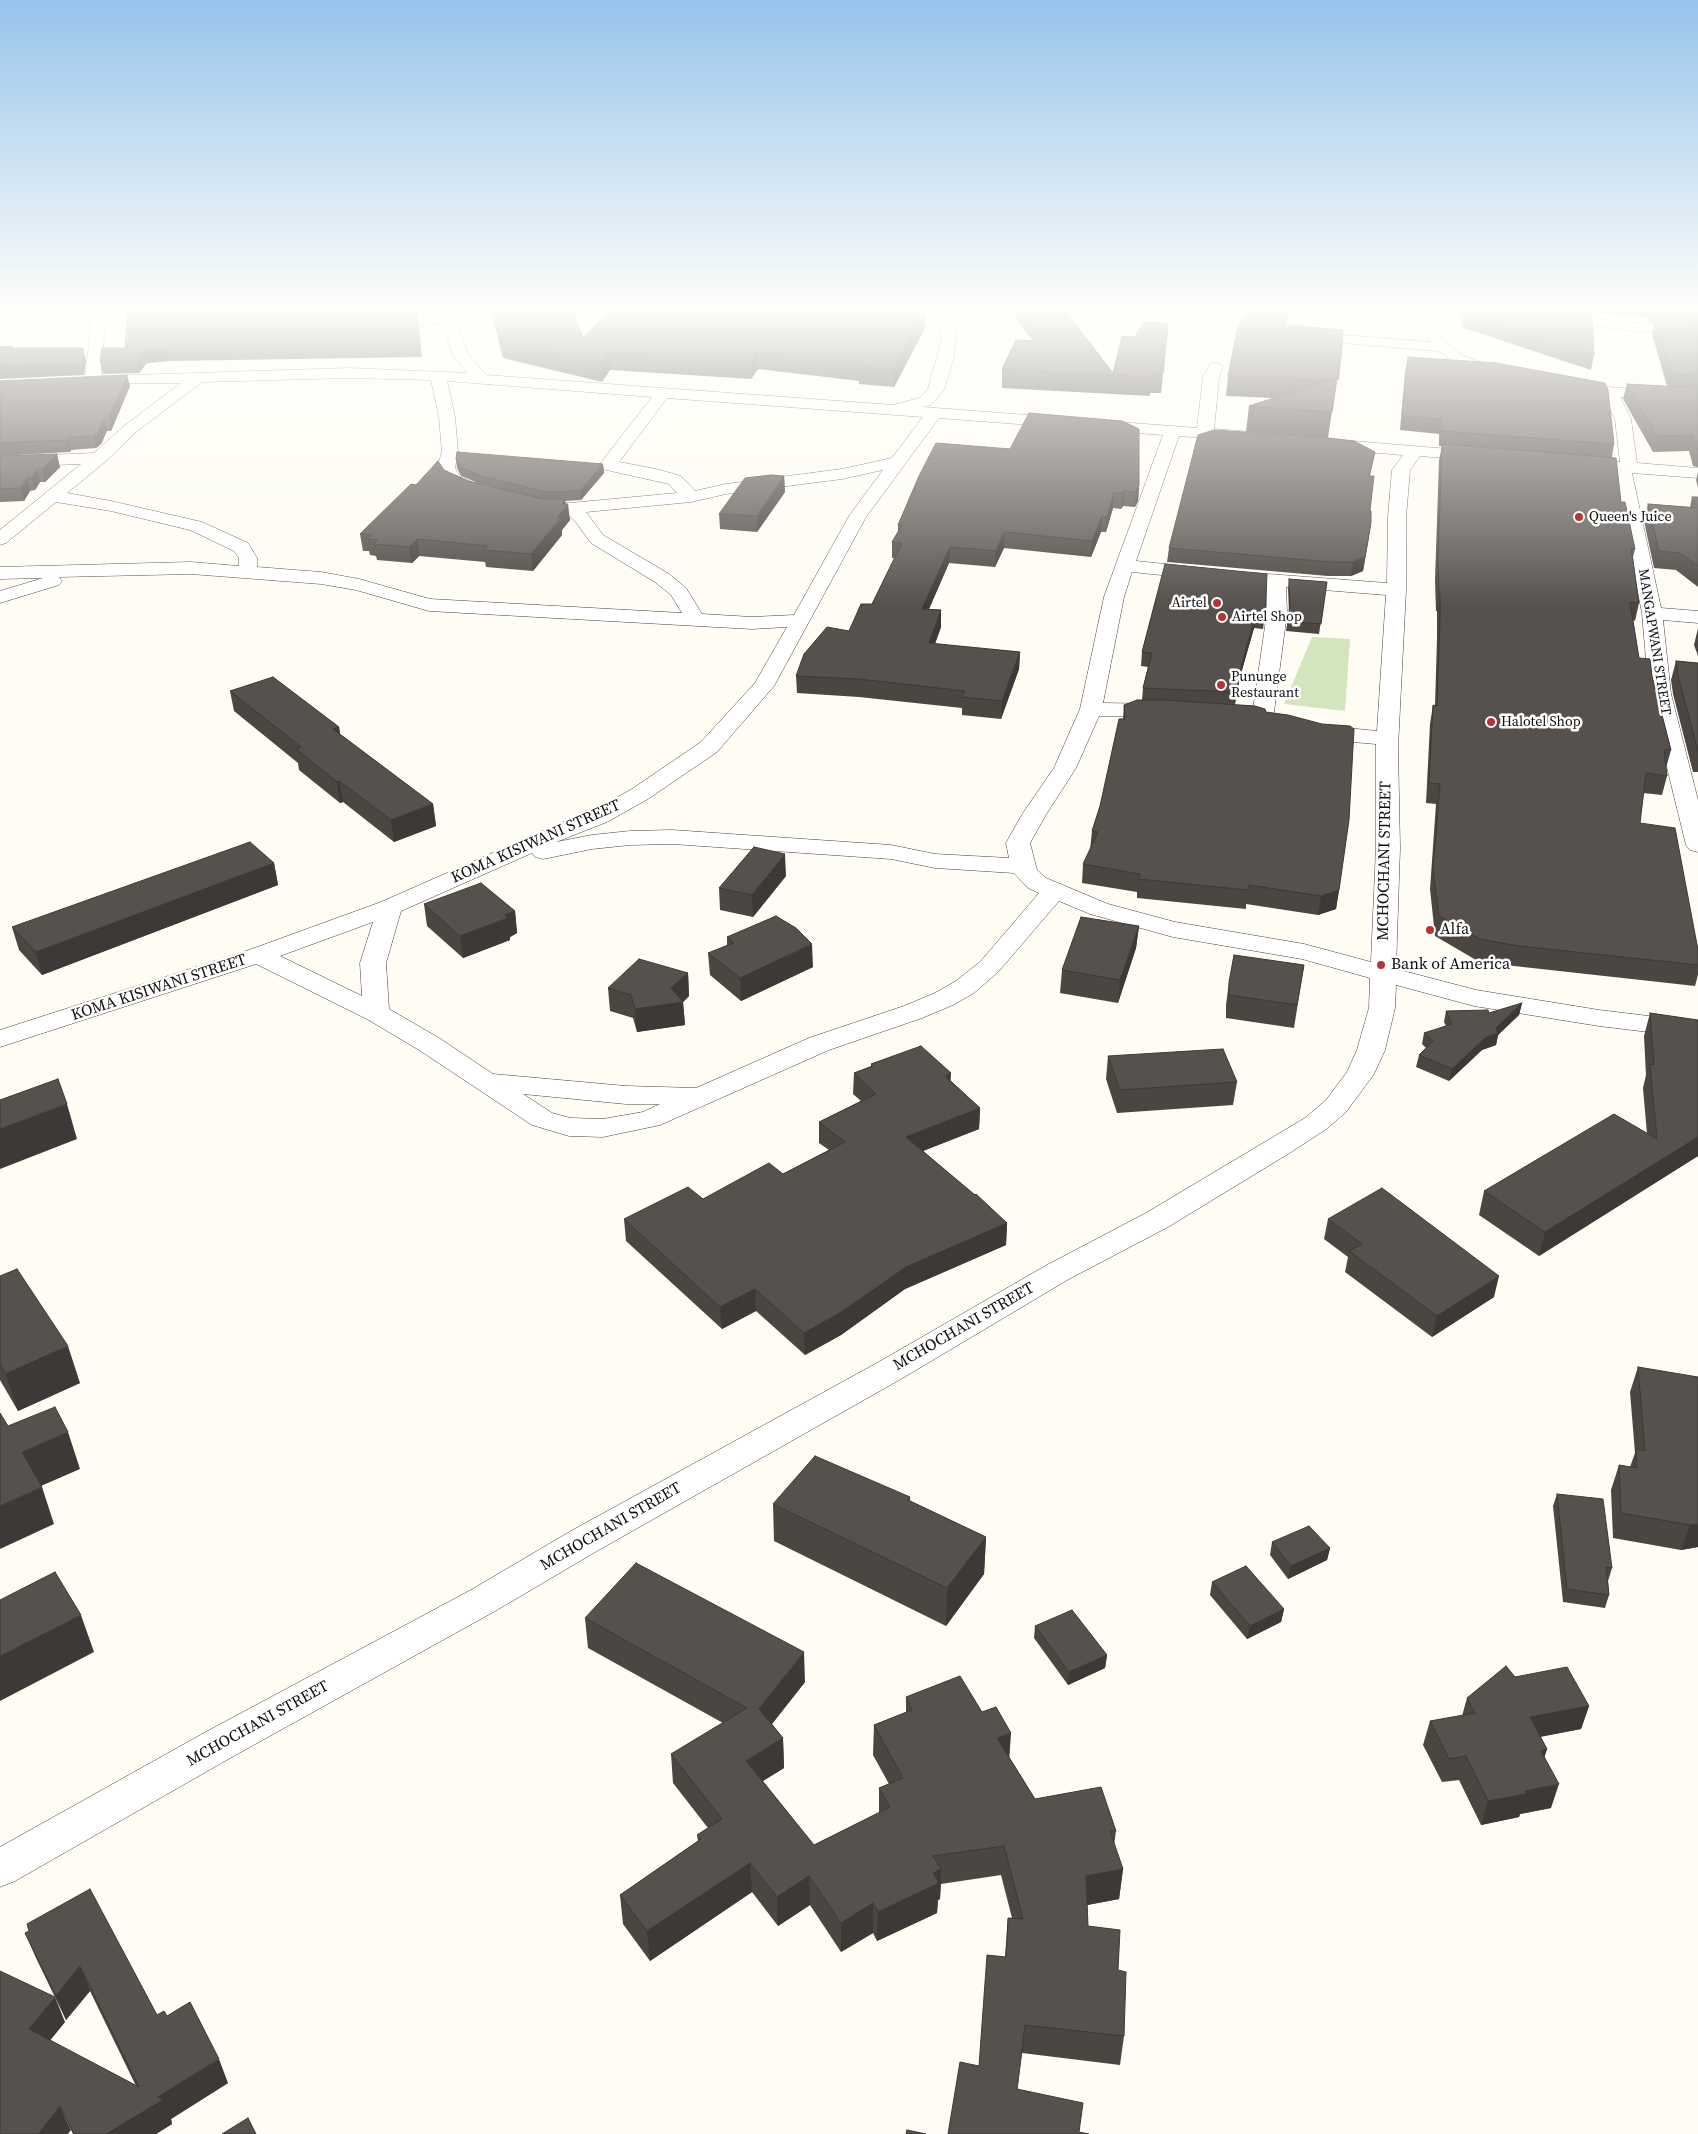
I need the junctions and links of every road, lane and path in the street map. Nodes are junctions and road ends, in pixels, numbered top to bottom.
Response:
1 (160, 407) edge
2 (445, 407) edge
3 (653, 407) edge
4 (845, 407) edge
5 (906, 407) edge
6 (1208, 407) edge
7 (1617, 407) edge
8 (891, 410) junction
9 (934, 414) junction
10 (1173, 431) junction
11 (1205, 434) junction
12 (1259, 438) edge
13 (1318, 443) edge
14 (1415, 451) junction
15 (98, 458) junction
16 (1495, 458) edge
17 (0, 462) edge
18 (898, 462) junction
19 (1563, 463) edge
20 (1626, 467) junction
21 (1698, 473) edge
22 (493, 495) edge
23 (52, 496) junction
24 (690, 497) junction
25 (519, 500) edge
26 (570, 508) junction
27 (0, 539) edge
28 (1125, 566) junction
29 (248, 571) junction
30 (66, 572) junction
31 (0, 573) edge
32 (1276, 581) junction
33 (1396, 590) junction
34 (0, 597) edge
35 (1652, 613) junction
36 (1698, 617) edge
37 (696, 620) junction
38 (801, 620) junction
39 (1091, 709) junction
40 (1180, 711) edge
41 (1387, 740) junction
42 (1698, 845) edge
43 (498, 860) junction
44 (1023, 866) junction
45 (1054, 891) junction
46 (390, 907) junction
47 (258, 955) junction
48 (1382, 973) junction
49 (376, 1014) junction
50 (1698, 1030) edge
51 (0, 1039) edge
52 (486, 1082) junction
53 (702, 1096) junction
54 (0, 1868) edge

1 - 15 street
2 - 22 street
3 - 24 street
4 - 8 street
5 - 8 street
6 - 11 street
7 - 20 street, MANGAPWANI STREET
8 - 9 street
9 - 10 street
9 - 18 street, KOMA KISIWANI STREET
10 - 11 street
10 - 28 street
11 - 12 street
13 - 14 street
14 - 16 street
14 - 33 street, MCHOCHANI STREET
15 - 17 street
15 - 23 street
18 - 24 street
18 - 38 street, KOMA KISIWANI STREET
19 - 20 street
20 - 21 street
20 - 35 street, MANGAPWANI STREET
23 - 27 street
23 - 29 street
24 - 26 street
25 - 26 street
26 - 37 street
28 - 32 street
28 - 39 street
29 - 30 street
29 - 37 street
30 - 31 street
30 - 34 street
32 - 33 street
32 - 41 street
33 - 41 street, MCHOCHANI STREET
35 - 36 street
35 - 42 street, MANGAPWANI STREET
37 - 38 street
38 - 43 street, KOMA KISIWANI STREET
39 - 40 street
39 - 44 street
41 - 48 street, MCHOCHANI STREET
43 - 44 street
43 - 46 street, KOMA KISIWANI STREET
44 - 45 street
45 - 48 street
45 - 53 street
46 - 47 street, KOMA KISIWANI STREET
46 - 49 street
47 - 49 street
47 - 51 street, KOMA KISIWANI STREET
48 - 50 street
48 - 54 street, MCHOCHANI STREET
49 - 52 street
52 - 53 street
52 - 53 street

